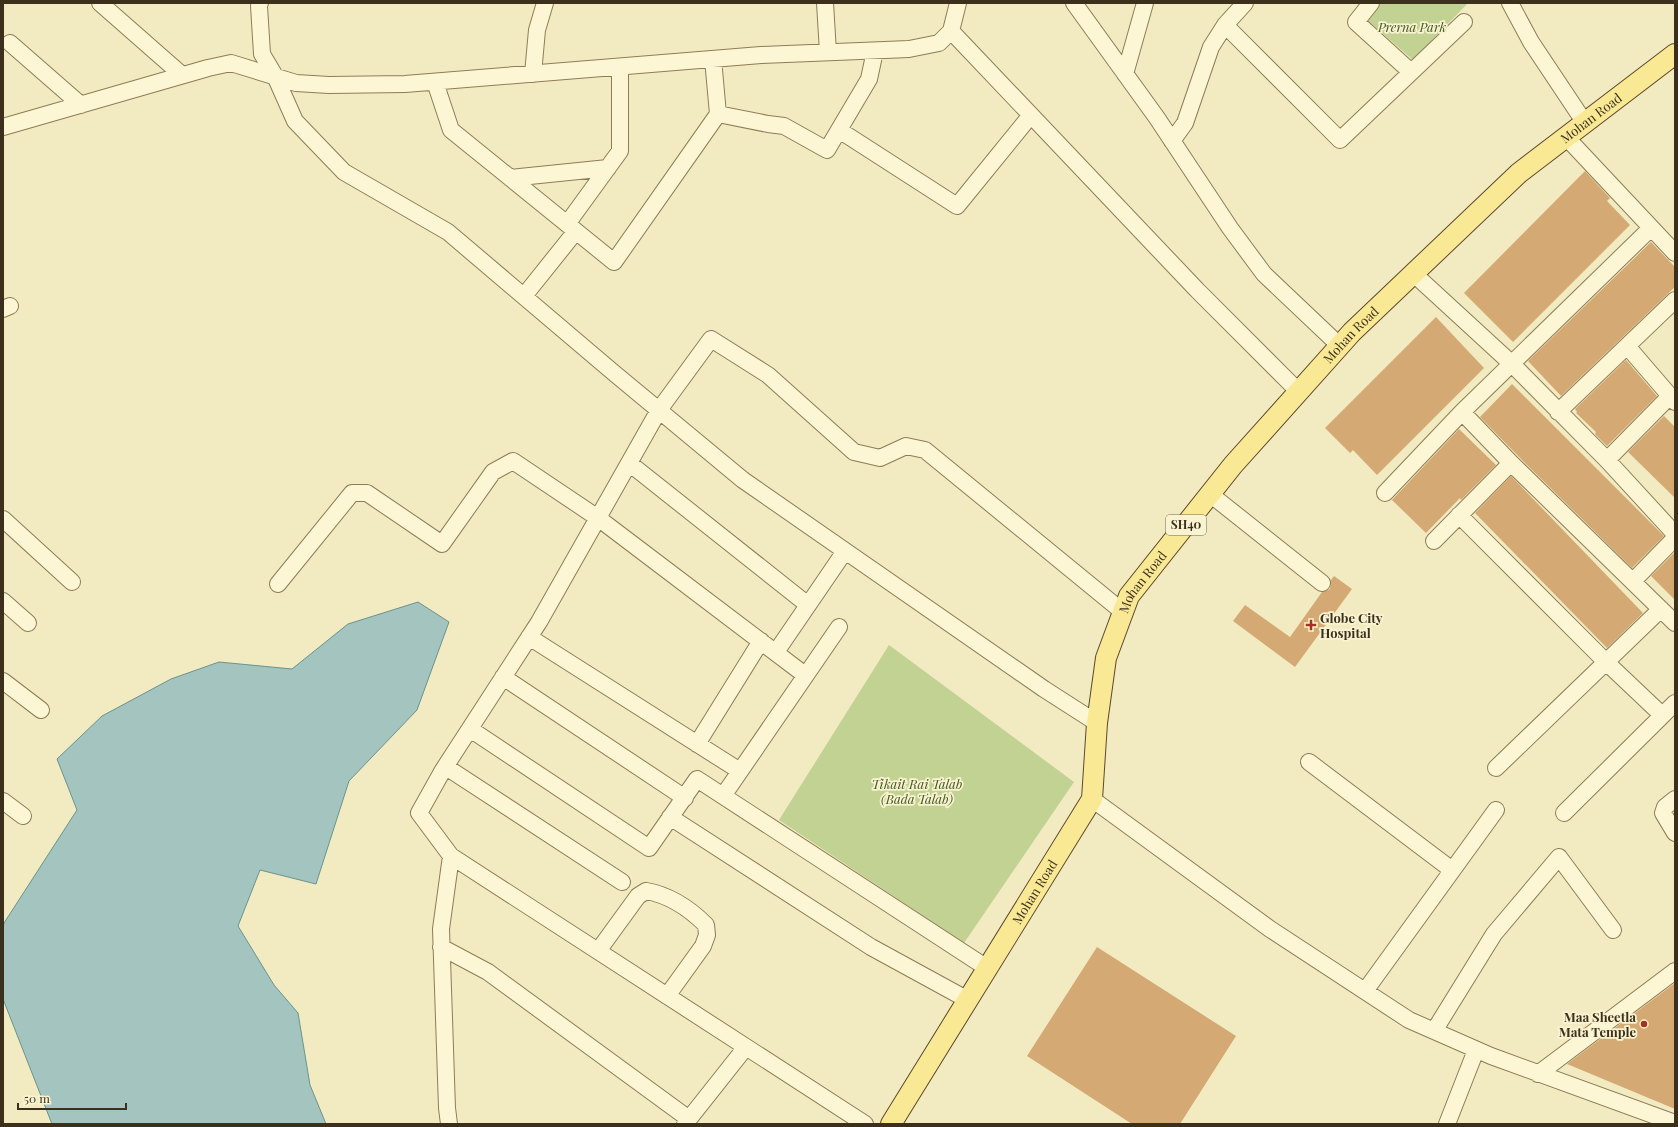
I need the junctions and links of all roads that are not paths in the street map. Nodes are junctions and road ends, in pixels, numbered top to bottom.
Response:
1 (100, 3) edge
2 (260, 3) edge
3 (546, 3) edge
4 (825, 3) edge
5 (958, 3) edge
6 (1074, 3) edge
7 (1145, 3) edge
8 (1245, 3) edge
9 (1371, 3) edge
10 (1510, 3) edge
11 (1464, 22) dead end
12 (1225, 25) junction
13 (951, 31) junction
14 (10, 43) dead end
15 (875, 51) junction
16 (828, 52) junction
17 (1675, 54) edge
18 (714, 59) junction
19 (620, 67) junction
20 (1411, 72) junction
21 (533, 74) junction
22 (1125, 74) junction
23 (182, 76) junction
24 (275, 76) junction
25 (434, 82) junction
26 (81, 105) junction
27 (718, 114) junction
28 (1031, 115) junction
29 (1585, 122) junction
30 (3, 127) edge
31 (839, 130) junction
32 (1566, 137) junction
33 (1172, 141) junction
34 (608, 168) junction
35 (510, 178) junction
36 (571, 228) junction
37 (1651, 228) junction
38 (1675, 253) edge
39 (1414, 274) junction
40 (524, 296) junction
41 (1675, 300) edge
42 (1340, 346) junction
43 (1627, 346) junction
44 (1512, 364) junction
45 (1299, 392) junction
46 (1672, 399) edge
47 (659, 410) junction
48 (1462, 412) junction
49 (1558, 412) junction
50 (1607, 460) junction
51 (629, 463) junction
52 (1511, 463) junction
53 (1385, 493) dead end
54 (1210, 494) junction
55 (1459, 516) junction
56 (598, 518) junction
57 (3, 519) edge
58 (1675, 534) edge
59 (1675, 538) edge
60 (1434, 541) dead end
61 (845, 551) junction
62 (1633, 581) junction
63 (72, 582) dead end
64 (1322, 583) dead end
65 (278, 584) dead end
66 (3, 601) edge
67 (808, 605) junction
68 (1661, 609) junction
69 (1123, 612) junction
70 (28, 623) dead end
71 (1675, 623) edge
72 (839, 627) dead end
73 (529, 637) junction
74 (761, 641) junction
75 (776, 652) junction
76 (1606, 662) junction
77 (806, 675) junction
78 (503, 677) junction
79 (3, 681) edge
80 (1675, 704) edge
81 (41, 710) dead end
82 (1662, 715) junction
83 (1097, 723) junction
84 (470, 729) junction
85 (696, 744) junction
86 (1309, 762) dead end
87 (446, 766) junction
88 (1496, 768) dead end
89 (740, 771) junction
90 (723, 796) junction
91 (685, 798) junction
92 (1092, 799) junction
93 (1675, 799) edge
94 (3, 801) edge
95 (1496, 810) dead end
96 (1564, 813) dead end
97 (23, 816) dead end
98 (670, 817) junction
99 (1675, 833) edge
100 (451, 856) junction
101 (1452, 870) junction
102 (622, 882) dead end
103 (1613, 930) dead end
104 (441, 946) junction
105 (598, 951) junction
106 (987, 968) junction
107 (1675, 971) edge
108 (1365, 991) junction
109 (667, 996) junction
110 (968, 1000) junction
111 (1434, 1031) junction
112 (746, 1047) junction
113 (1476, 1050) junction
114 (1538, 1074) junction
115 (1649, 1119) edge
116 (687, 1122) edge
117 (1675, 1123) edge
118 (449, 1124) edge
119 (865, 1124) edge
120 (891, 1124) edge
121 (1447, 1124) edge

1 - 23 street
2 - 24 street
3 - 21 street
4 - 16 street
5 - 13 street
6 - 22 street
7 - 22 street
8 - 12 street
9 - 20 street
10 - 29 street
11 - 20 street
12 - 20 street
12 - 33 street
13 - 15 street
13 - 28 street
14 - 26 street
15 - 16 street
15 - 31 street
16 - 18 street
17 - 29 main road, Mohan Road / SH40
18 - 19 street
18 - 27 street
19 - 21 street
19 - 34 street
21 - 25 street
22 - 33 street
23 - 24 street
23 - 26 street
24 - 25 street
24 - 40 street
25 - 35 street
26 - 30 street
27 - 31 street
27 - 36 street
28 - 31 street
28 - 45 street
29 - 32 main road, Mohan Road / SH40
32 - 37 street
32 - 39 main road, Mohan Road / SH40
33 - 42 street
34 - 35 street
34 - 36 street
35 - 36 street
36 - 40 street
37 - 38 street
37 - 44 street
39 - 42 main road, Mohan Road / SH40
39 - 44 street
40 - 47 street
41 - 43 street
42 - 45 main road, Mohan Road / SH40
43 - 46 street
43 - 49 street
44 - 48 street
44 - 49 street
45 - 54 main road, Mohan Road / SH40
46 - 50 street
47 - 51 street
47 - 61 street
47 - 69 street
48 - 52 street
48 - 53 street
49 - 50 street
50 - 58 street
51 - 56 street
51 - 67 street
52 - 55 street
52 - 62 street
54 - 64 street
54 - 69 main road, Mohan Road / SH40
55 - 60 street
55 - 76 street
56 - 65 street
56 - 73 street
56 - 74 street
57 - 63 street
59 - 62 street
61 - 67 street
61 - 83 street
62 - 68 street
66 - 70 street
67 - 75 street
68 - 71 street
68 - 76 street
69 - 83 main road, Mohan Road / SH40
72 - 77 street
73 - 78 street
73 - 85 street
74 - 75 street
74 - 85 street
75 - 77 street
76 - 82 street
76 - 88 street
77 - 89 street
78 - 84 street
78 - 91 street
79 - 81 street
80 - 82 street
82 - 96 street
83 - 92 main road, Mohan Road / SH40
84 - 87 street
84 - 98 street
85 - 89 street
86 - 101 street
87 - 100 street
87 - 102 street
89 - 90 street
90 - 91 street
90 - 106 street
91 - 98 street
92 - 106 main road, Mohan Road / SH40
92 - 108 street
93 - 99 street
94 - 97 street
95 - 101 street
98 - 110 street
100 - 104 street
100 - 105 street
101 - 108 street
103 - 111 street
104 - 116 street
104 - 118 street
105 - 109 street
105 - 109 street
106 - 110 main road, Mohan Road / SH40
107 - 114 street
108 - 111 street
109 - 112 street
110 - 120 main road, Mohan Road / SH40
111 - 113 street
112 - 116 street
112 - 119 street
113 - 114 street
113 - 121 street
114 - 115 street
115 - 117 street

